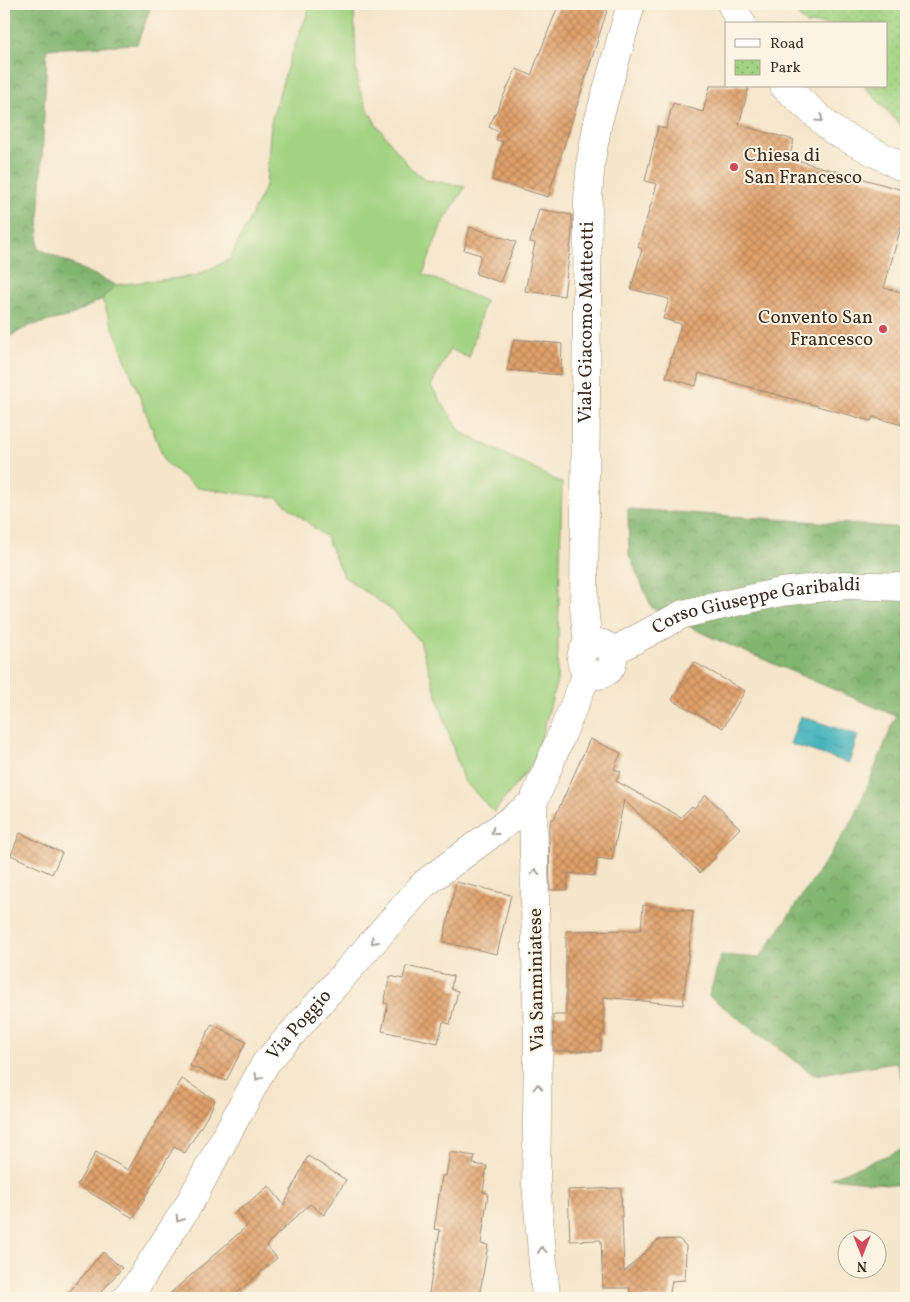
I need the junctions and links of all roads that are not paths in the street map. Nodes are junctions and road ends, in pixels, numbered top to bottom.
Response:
1 (631, 4) edge
2 (732, 4) edge
3 (741, 22) edge
4 (786, 88) edge
5 (906, 169) edge
6 (906, 587) edge
7 (596, 657) junction
8 (533, 803) junction
9 (124, 1298) edge
10 (546, 1298) edge

1 - 7 main road, Viale Giacomo Matteotti
2 - 3 main road
4 -> 5 main road
6 - 7 main road, Corso Giuseppe Garibaldi
7 - 8 main road, Via Sanminiatese
8 -> 9 main road, Via Poggio
10 -> 8 main road, Via Sanminiatese

